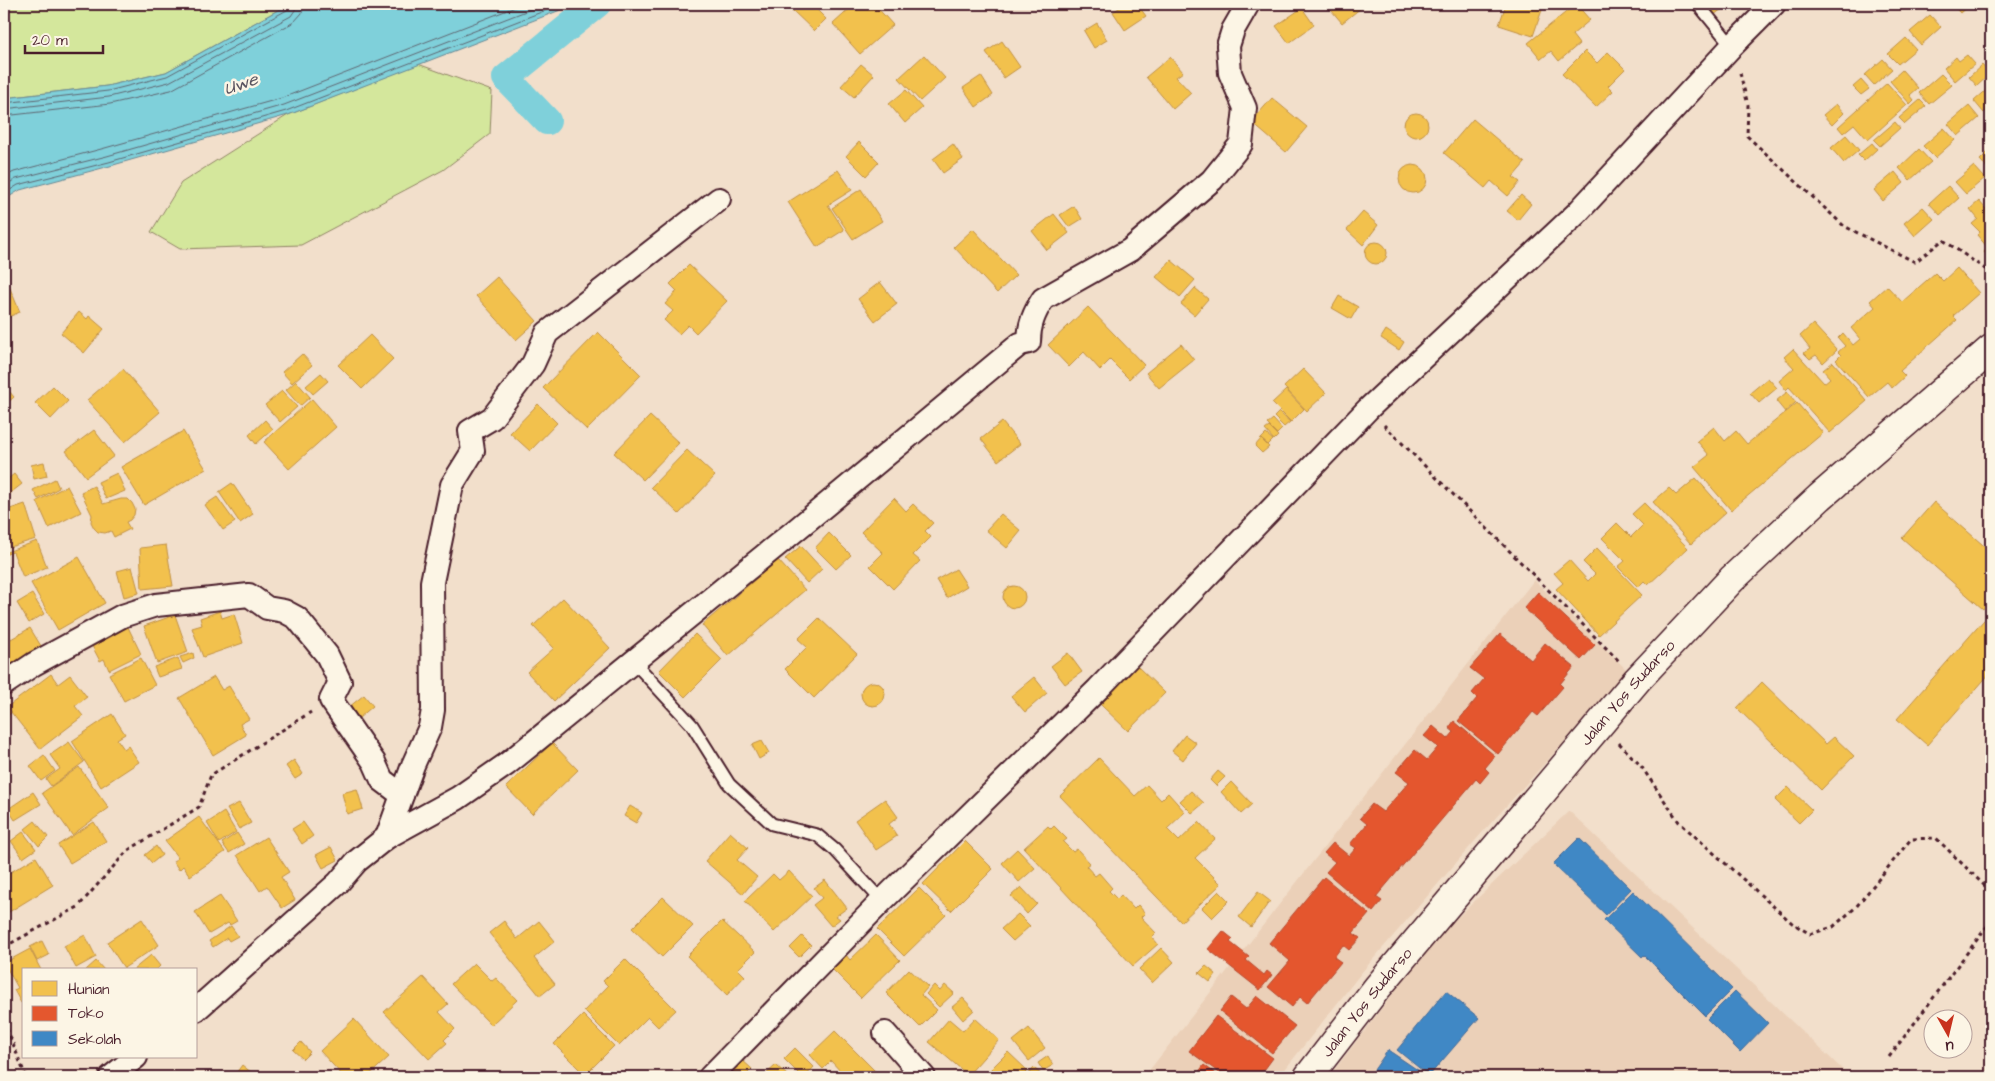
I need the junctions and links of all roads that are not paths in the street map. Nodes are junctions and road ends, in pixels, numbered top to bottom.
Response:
1 (1248, 4) edge
2 (1698, 4) edge
3 (1774, 4) edge
4 (1732, 46) junction
5 (719, 199) dead end
6 (1991, 349) edge
7 (633, 661) junction
8 (4, 684) edge
9 (402, 795) junction
10 (387, 837) junction
11 (882, 901) junction
12 (198, 1008) edge
13 (885, 1033) dead end
14 (135, 1058) edge
15 (111, 1077) edge
16 (710, 1077) edge
17 (924, 1077) edge
18 (1308, 1077) edge

1 - 7 street
2 - 4 lane
3 - 4 street
4 - 11 street
5 - 9 street
6 - 18 main road, Jalan Yos Sudarso
7 - 10 street
7 - 11 lane
8 - 9 street
9 - 10 street
10 - 12 street
11 - 16 street
13 - 17 street
14 - 15 street

